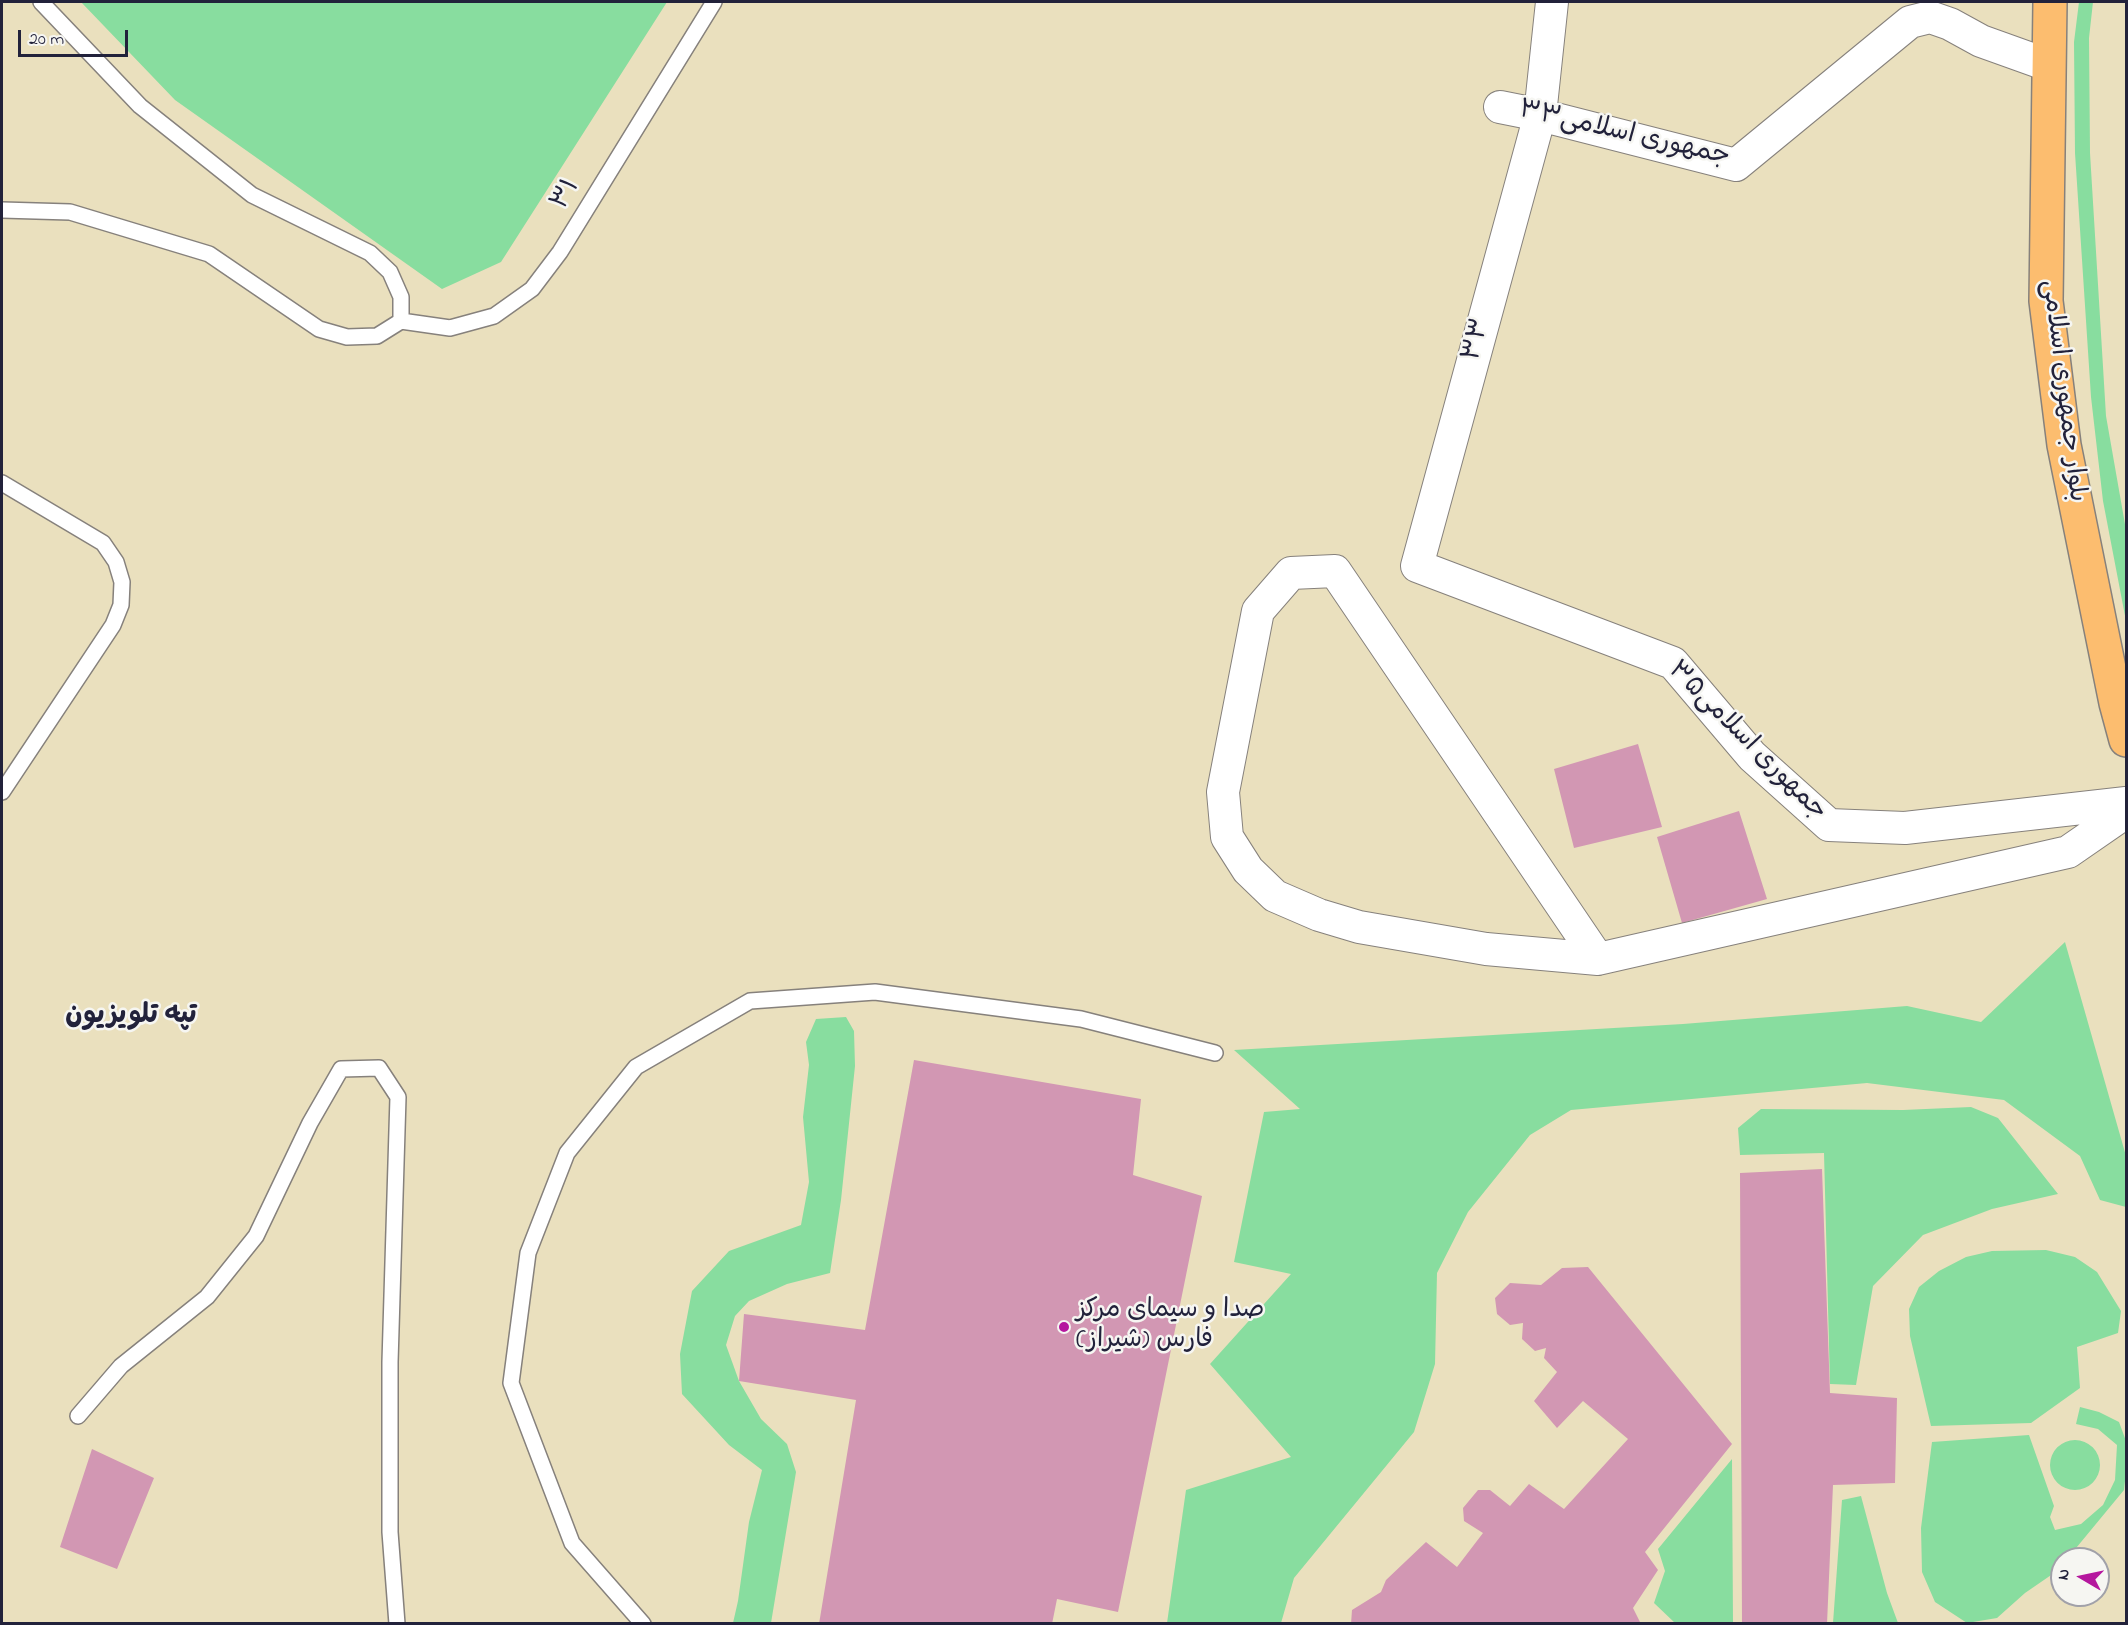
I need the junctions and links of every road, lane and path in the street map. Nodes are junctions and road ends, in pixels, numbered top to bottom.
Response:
1 (41, 2) edge
2 (714, 2) edge
3 (1552, 2) edge
4 (2050, 2) edge
5 (2048, 65) junction
6 (1500, 107) dead end
7 (1540, 115) junction
8 (2, 210) edge
9 (400, 321) junction
10 (2, 483) edge
11 (1417, 566) joint
12 (2127, 740) edge
13 (2, 792) edge
14 (2127, 803) edge
15 (2127, 813) edge
16 (1598, 959) junction
17 (1215, 1053) dead end
18 (78, 1416) dead end
19 (397, 1623) edge
20 (643, 1623) edge

1 - 9 lane
2 - 9 lane, ۳۱
3 - 7 street, ۳۳
4 - 5 main road, بلوار جمهوری اسلامی
5 - 7 street, جمهوری اسلامی۳۳
5 - 12 main road, بلوار جمهوری اسلامی
6 - 7 street, جمهوری اسلامی۳۳
7 - 11 street, ۳۳
8 - 9 lane
10 - 13 lane
11 - 14 street, جمهوری اسلامی۳۵
15 - 16 street
16 - 16 street
17 - 20 lane
18 - 19 lane

